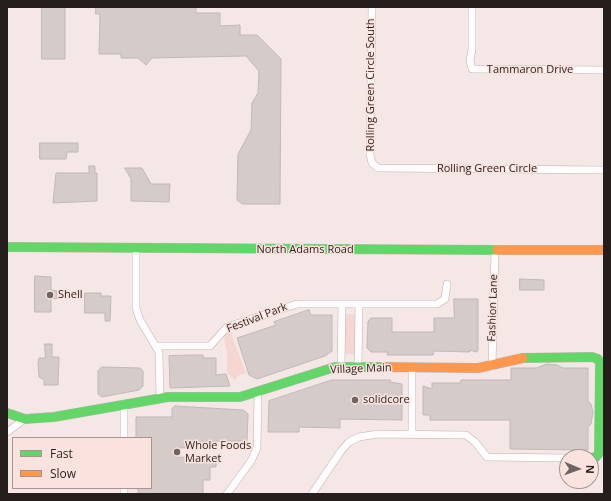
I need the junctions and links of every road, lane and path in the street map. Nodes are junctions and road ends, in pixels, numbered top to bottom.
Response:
1 (372, 7) edge
2 (472, 7) edge
3 (604, 70) edge
4 (372, 163) joint
5 (604, 170) edge
6 (7, 247) edge
7 (136, 250) junction
8 (495, 250) junction
9 (604, 250) edge
10 (446, 284) dead end
11 (342, 304) junction
12 (359, 304) junction
13 (156, 346) junction
14 (492, 366) junction
15 (341, 367) junction
16 (358, 368) junction
17 (412, 368) junction
18 (258, 393) junction
19 (160, 398) junction
20 (124, 405) junction
21 (7, 413) edge
22 (24, 419) junction
23 (7, 432) edge
24 (412, 434) junction
25 (124, 437) edge
26 (599, 452) edge
27 (559, 458) edge
28 (227, 494) edge
29 (312, 494) edge

1 - 4 street, Rolling Green Circle South
2 - 3 street, Tammaron Drive
4 - 5 street, Rolling Green Circle
6 - 7 street, North Adams Road
7 - 8 street, North Adams Road
7 - 13 street
8 - 9 street, North Adams Road
8 - 14 street, Fashion Lane
10 - 12 street, Festival Park
11 - 12 street, Festival Park
11 - 13 street, Festival Park
11 - 15 street
12 - 16 street
13 - 19 street
14 - 17 street, Village Main
14 - 26 street, Village Main
15 - 16 street, Village Main
15 - 18 street, Village Main
16 - 17 street, Village Main
17 - 24 street
18 - 19 street, Village Main
18 - 28 street
19 - 20 street, Village Main
20 - 22 street, Village Main
20 - 25 street
21 - 22 street, Village Main
22 - 23 street
24 - 27 street
24 - 29 street

